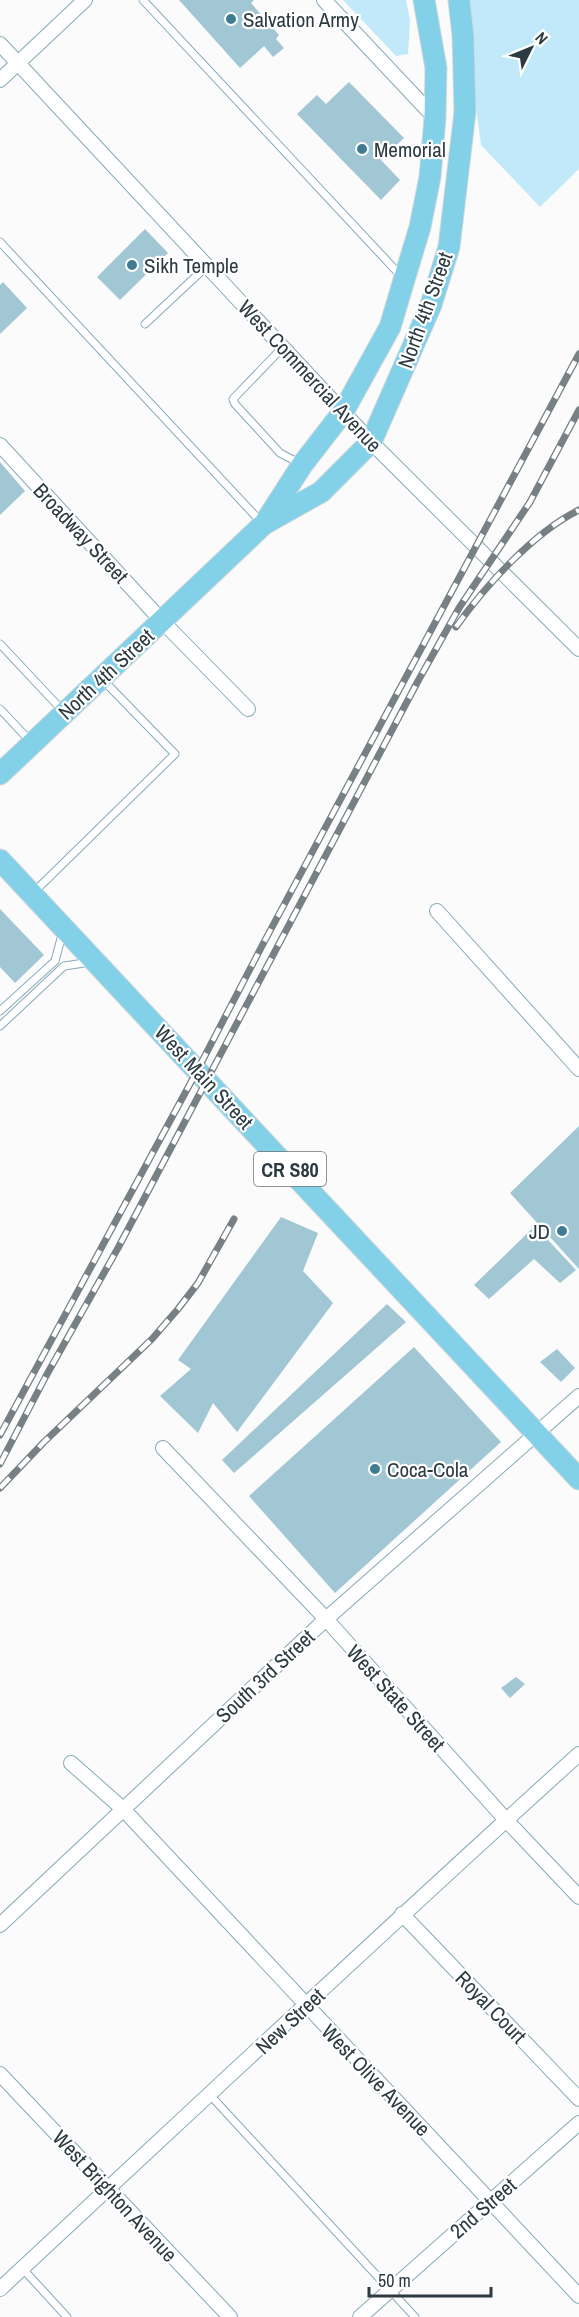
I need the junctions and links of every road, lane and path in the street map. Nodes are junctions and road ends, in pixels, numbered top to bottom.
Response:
1 (85, 0) edge
2 (143, 0) edge
3 (324, 0) edge
4 (424, 0) edge
5 (459, 0) edge
6 (0, 44) edge
7 (18, 63) junction
8 (0, 80) edge
9 (435, 118) junction
10 (0, 242) edge
11 (207, 266) junction
12 (404, 280) junction
13 (145, 324) dead end
14 (283, 347) junction
15 (343, 412) junction
16 (371, 442) junction
17 (0, 445) edge
18 (302, 465) junction
19 (264, 524) junction
20 (162, 621) junction
21 (0, 644) edge
22 (579, 649) edge
23 (101, 679) junction
24 (0, 709) edge
25 (248, 709) dead end
26 (64, 713) junction
27 (32, 744) junction
28 (0, 774) edge
29 (0, 860) edge
30 (32, 894) junction
31 (437, 911) dead end
32 (64, 928) junction
33 (96, 962) junction
34 (0, 1011) edge
35 (0, 1026) edge
36 (579, 1069) edge
37 (579, 1396) edge
38 (537, 1434) junction
39 (163, 1448) dead end
40 (579, 1479) edge
41 (326, 1619) junction
42 (579, 1754) edge
43 (71, 1763) dead end
44 (123, 1809) junction
45 (506, 1820) junction
46 (579, 1897) edge
47 (402, 1914) junction
48 (0, 1925) edge
49 (306, 2006) junction
50 (0, 2074) edge
51 (210, 2095) junction
52 (579, 2099) edge
53 (579, 2123) edge
54 (108, 2189) junction
55 (491, 2201) junction
56 (22, 2268) junction
57 (0, 2289) edge
58 (390, 2290) junction
59 (579, 2296) edge
60 (67, 2317) edge
61 (230, 2317) edge
62 (360, 2317) edge
63 (415, 2317) edge

1 - 7 street
2 - 12 lane
3 - 9 street
4 - 9 main road, North 4th Street
5 - 16 main road, North 4th Street
6 - 7 street, West Commercial Avenue
7 - 8 street
7 - 11 street, West Commercial Avenue
9 - 12 main road, North 4th Street
10 - 19 lane
11 - 13 lane
11 - 14 street, West Commercial Avenue
12 - 15 main road, North 4th Street
14 - 15 street, West Commercial Avenue
14 - 18 lane
15 - 16 street, West Commercial Avenue
15 - 18 main road, North 4th Street
16 - 19 main road, North 4th Street
16 - 22 street, West Commercial Avenue
17 - 20 street, Broadway Street
18 - 19 main road, North 4th Street
19 - 20 main road, North 4th Street
20 - 23 main road, North 4th Street
20 - 25 street, Broadway Street
21 - 26 lane
23 - 26 main road, North 4th Street
23 - 30 lane
24 - 27 lane
26 - 27 main road, North 4th Street
27 - 28 main road, North 4th Street
29 - 30 main road, West Main Street / CR S80
30 - 32 main road, West Main Street / CR S80
31 - 36 street
32 - 33 main road, West Main Street / CR S80
32 - 34 lane
33 - 35 lane
33 - 38 main road, West Main Street / CR S80
37 - 38 street, South 3rd Street
38 - 40 main road, West Main Street / CR S80
38 - 41 street, South 3rd Street
39 - 41 street, West State Street
41 - 44 street, South 3rd Street
41 - 45 street, West State Street
42 - 45 street, New Street
43 - 44 street, West Olive Avenue
44 - 48 street, South 3rd Street
44 - 49 street, West Olive Avenue
45 - 46 street, West State Street
45 - 47 street, New Street
47 - 49 street, New Street
47 - 52 street, Royal Court
49 - 51 street, New Street
49 - 55 street, West Olive Avenue
50 - 54 street, West Brighton Avenue
51 - 54 street, New Street
51 - 58 lane
53 - 55 street, 2nd Street
54 - 56 street, New Street
54 - 61 street, West Brighton Avenue
55 - 58 street, 2nd Street
55 - 59 street, West Olive Avenue
56 - 57 street, New Street
56 - 60 lane
58 - 62 street, 2nd Street
58 - 63 lane

